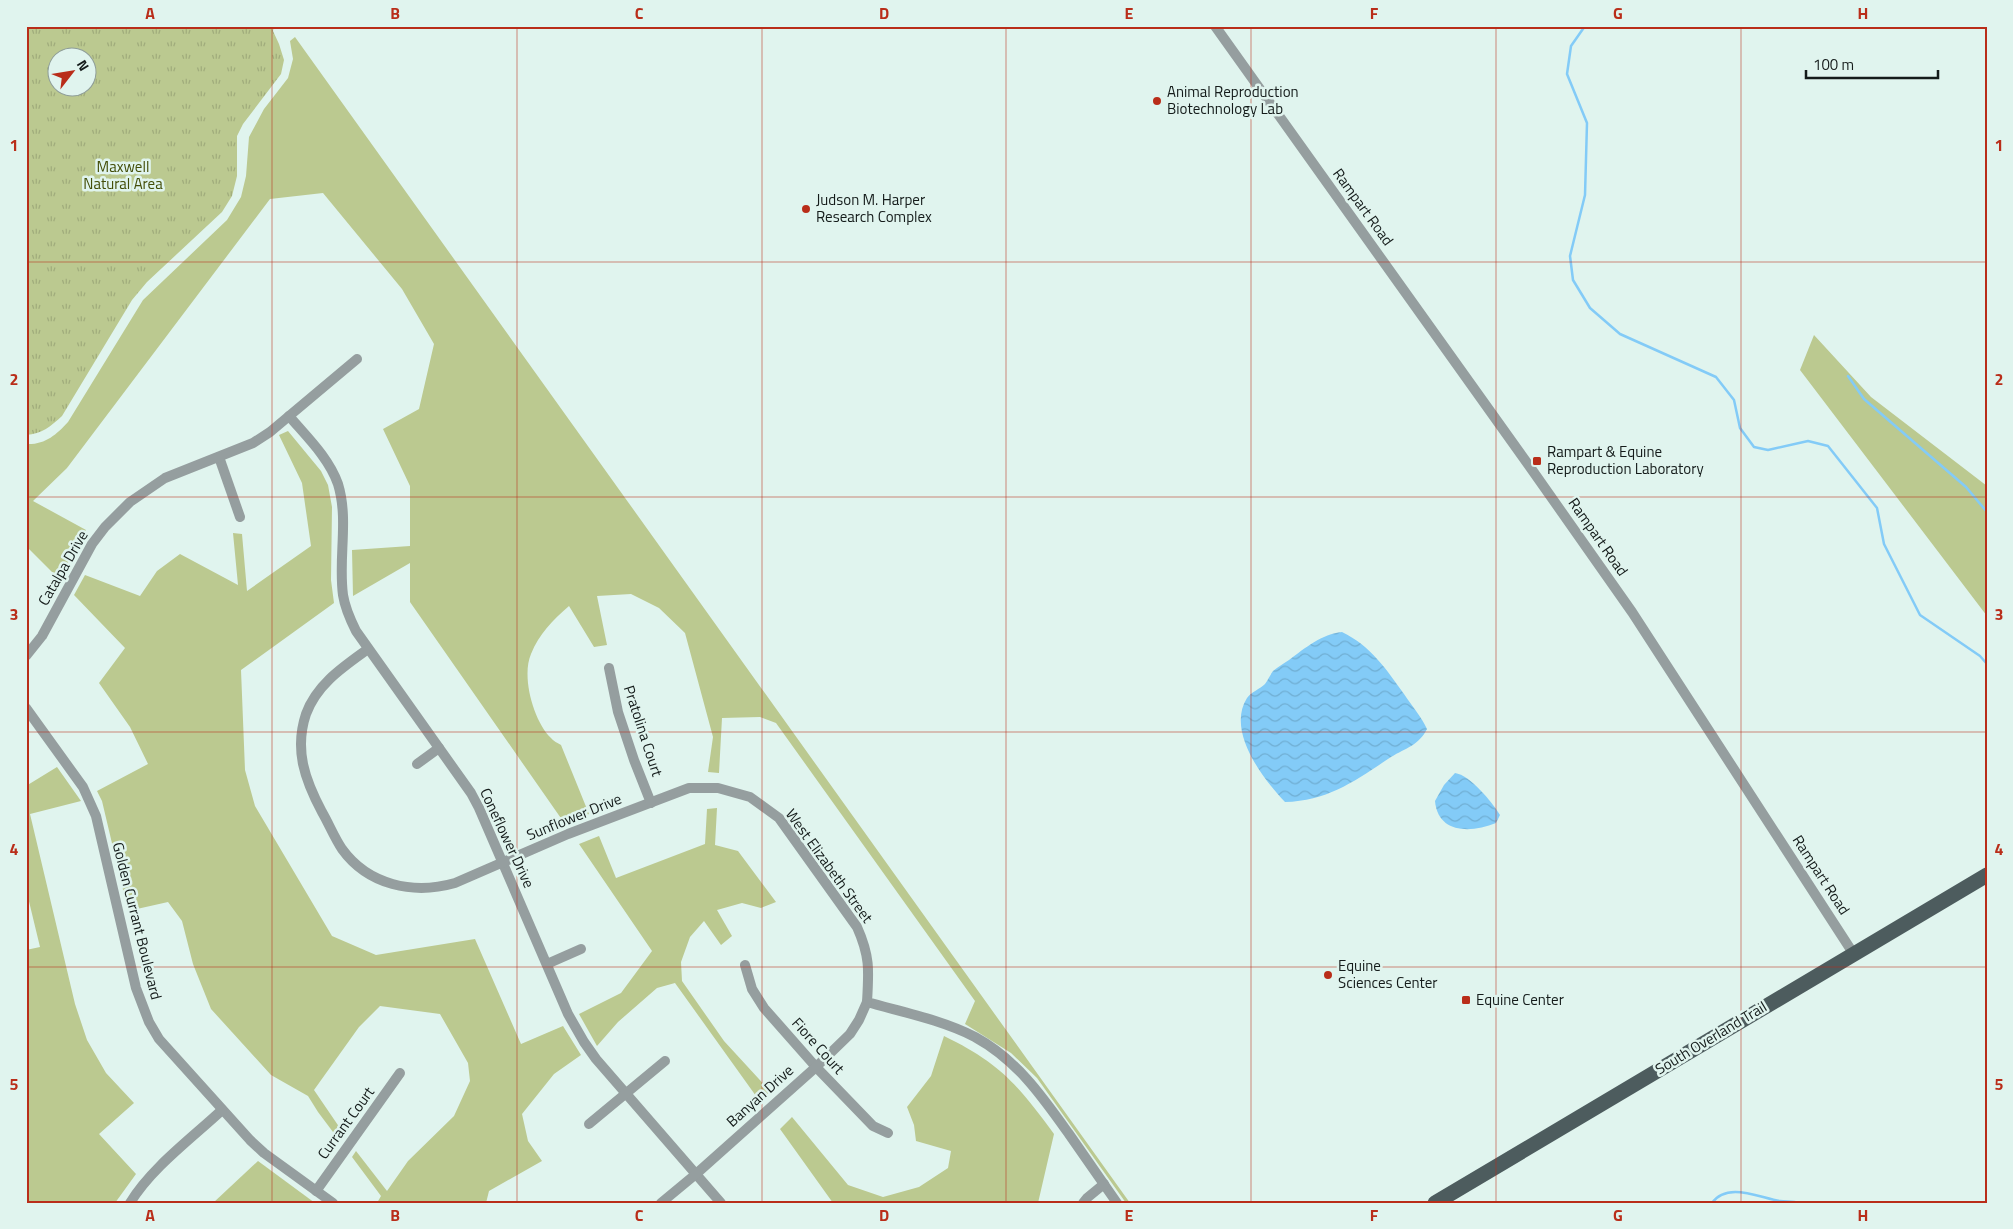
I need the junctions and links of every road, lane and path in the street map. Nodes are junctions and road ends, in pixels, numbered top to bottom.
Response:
1 (1215, 26) edge
2 (357, 359) dead end
3 (289, 416) junction
4 (219, 457) junction
5 (240, 517) dead end
6 (368, 649) junction
7 (26, 656) edge
8 (609, 668) dead end
9 (26, 708) edge
10 (439, 748) junction
11 (417, 764) dead end
12 (651, 803) junction
13 (503, 862) junction
14 (1987, 875) edge
15 (581, 949) dead end
16 (1853, 954) junction
17 (547, 964) junction
18 (745, 965) dead end
19 (867, 1002) junction
20 (665, 1061) dead end
21 (816, 1067) junction
22 (400, 1073) dead end
23 (626, 1094) junction
24 (222, 1110) junction
25 (589, 1124) dead end
26 (888, 1133) dead end
27 (696, 1174) junction
28 (1104, 1184) junction
29 (316, 1191) junction
30 (130, 1203) edge
31 (333, 1203) edge
32 (661, 1203) edge
33 (721, 1203) edge
34 (1083, 1203) edge
35 (1117, 1203) edge
36 (1436, 1203) edge

1 - 16 street, Rampart Road
2 - 3 street, Catalpa Drive
3 - 4 street, Catalpa Drive
3 - 6 street, Coneflower Drive
4 - 5 street
4 - 7 street, Catalpa Drive
6 - 10 street, Coneflower Drive
6 - 13 street, Sunflower Drive
8 - 12 street, Pratolina Court
9 - 24 street, Golden Currant Boulevard
10 - 11 street
10 - 13 street, Coneflower Drive
12 - 13 street, Sunflower Drive
12 - 19 street, West Elizabeth Street
13 - 17 street, Coneflower Drive
14 - 16 main road, South Overland Trail
15 - 17 street
16 - 36 main road, South Overland Trail
17 - 23 street, Coneflower Drive
18 - 21 street, Fiore Court
19 - 21 street, Banyan Drive
19 - 28 street
20 - 23 street
21 - 26 street, Fiore Court
21 - 27 street, Banyan Drive
22 - 29 street, Currant Court
23 - 25 street
23 - 27 street, Coneflower Drive
24 - 29 street, Golden Currant Boulevard
24 - 30 street
27 - 32 street, Banyan Drive
27 - 33 street, Coneflower Drive
28 - 34 street
28 - 35 street
29 - 31 street, Golden Currant Boulevard

